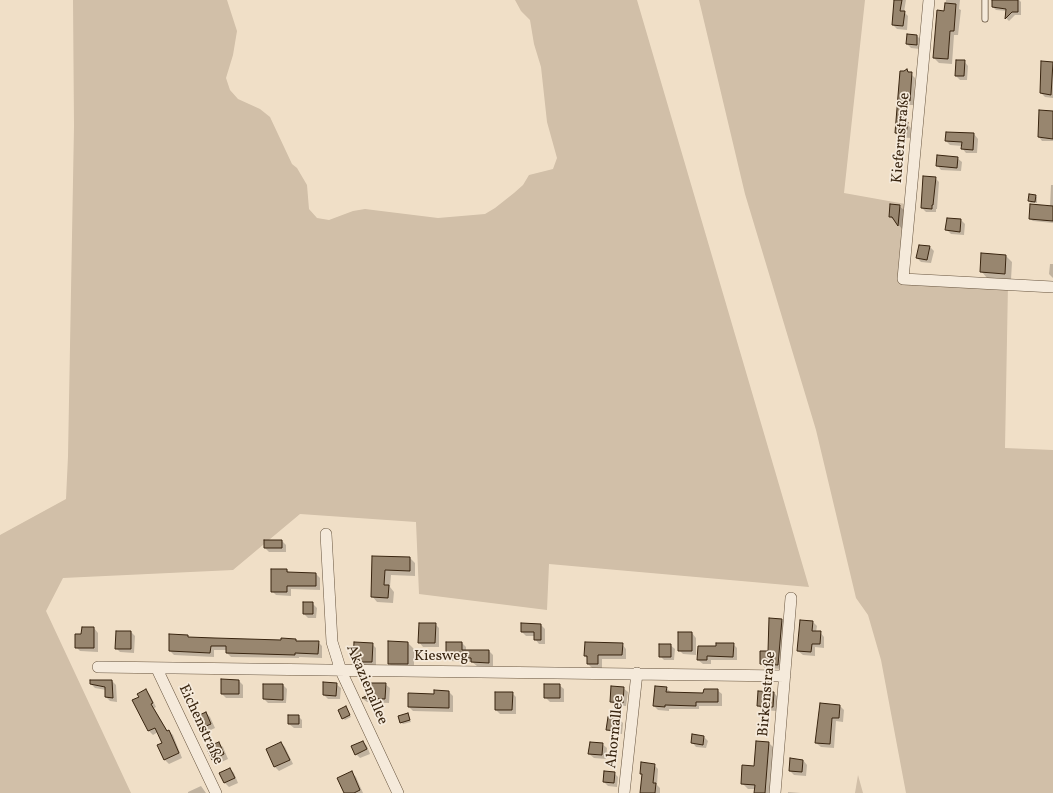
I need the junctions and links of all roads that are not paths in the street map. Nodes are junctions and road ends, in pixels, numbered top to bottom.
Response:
1 (929, 0) edge
2 (985, 0) edge
3 (986, 19) dead end
4 (1053, 287) edge
5 (326, 534) dead end
6 (792, 598) dead end
7 (98, 667) dead end
8 (157, 669) junction
9 (342, 671) junction
10 (637, 673) junction
11 (785, 676) junction
12 (216, 793) edge
13 (398, 793) edge
14 (624, 793) edge
15 (775, 793) edge

1 - 4 street, Kiefernstraße
2 - 3 lane
5 - 9 street, Akazienallee
6 - 11 street, Birkenstraße
7 - 8 street, Kiesweg
8 - 9 street, Kiesweg
8 - 12 street, Eichenstraße
9 - 10 street, Kiesweg
9 - 13 street, Akazienallee
10 - 11 street, Kiesweg
10 - 14 street, Ahornallee
11 - 15 street, Birkenstraße

